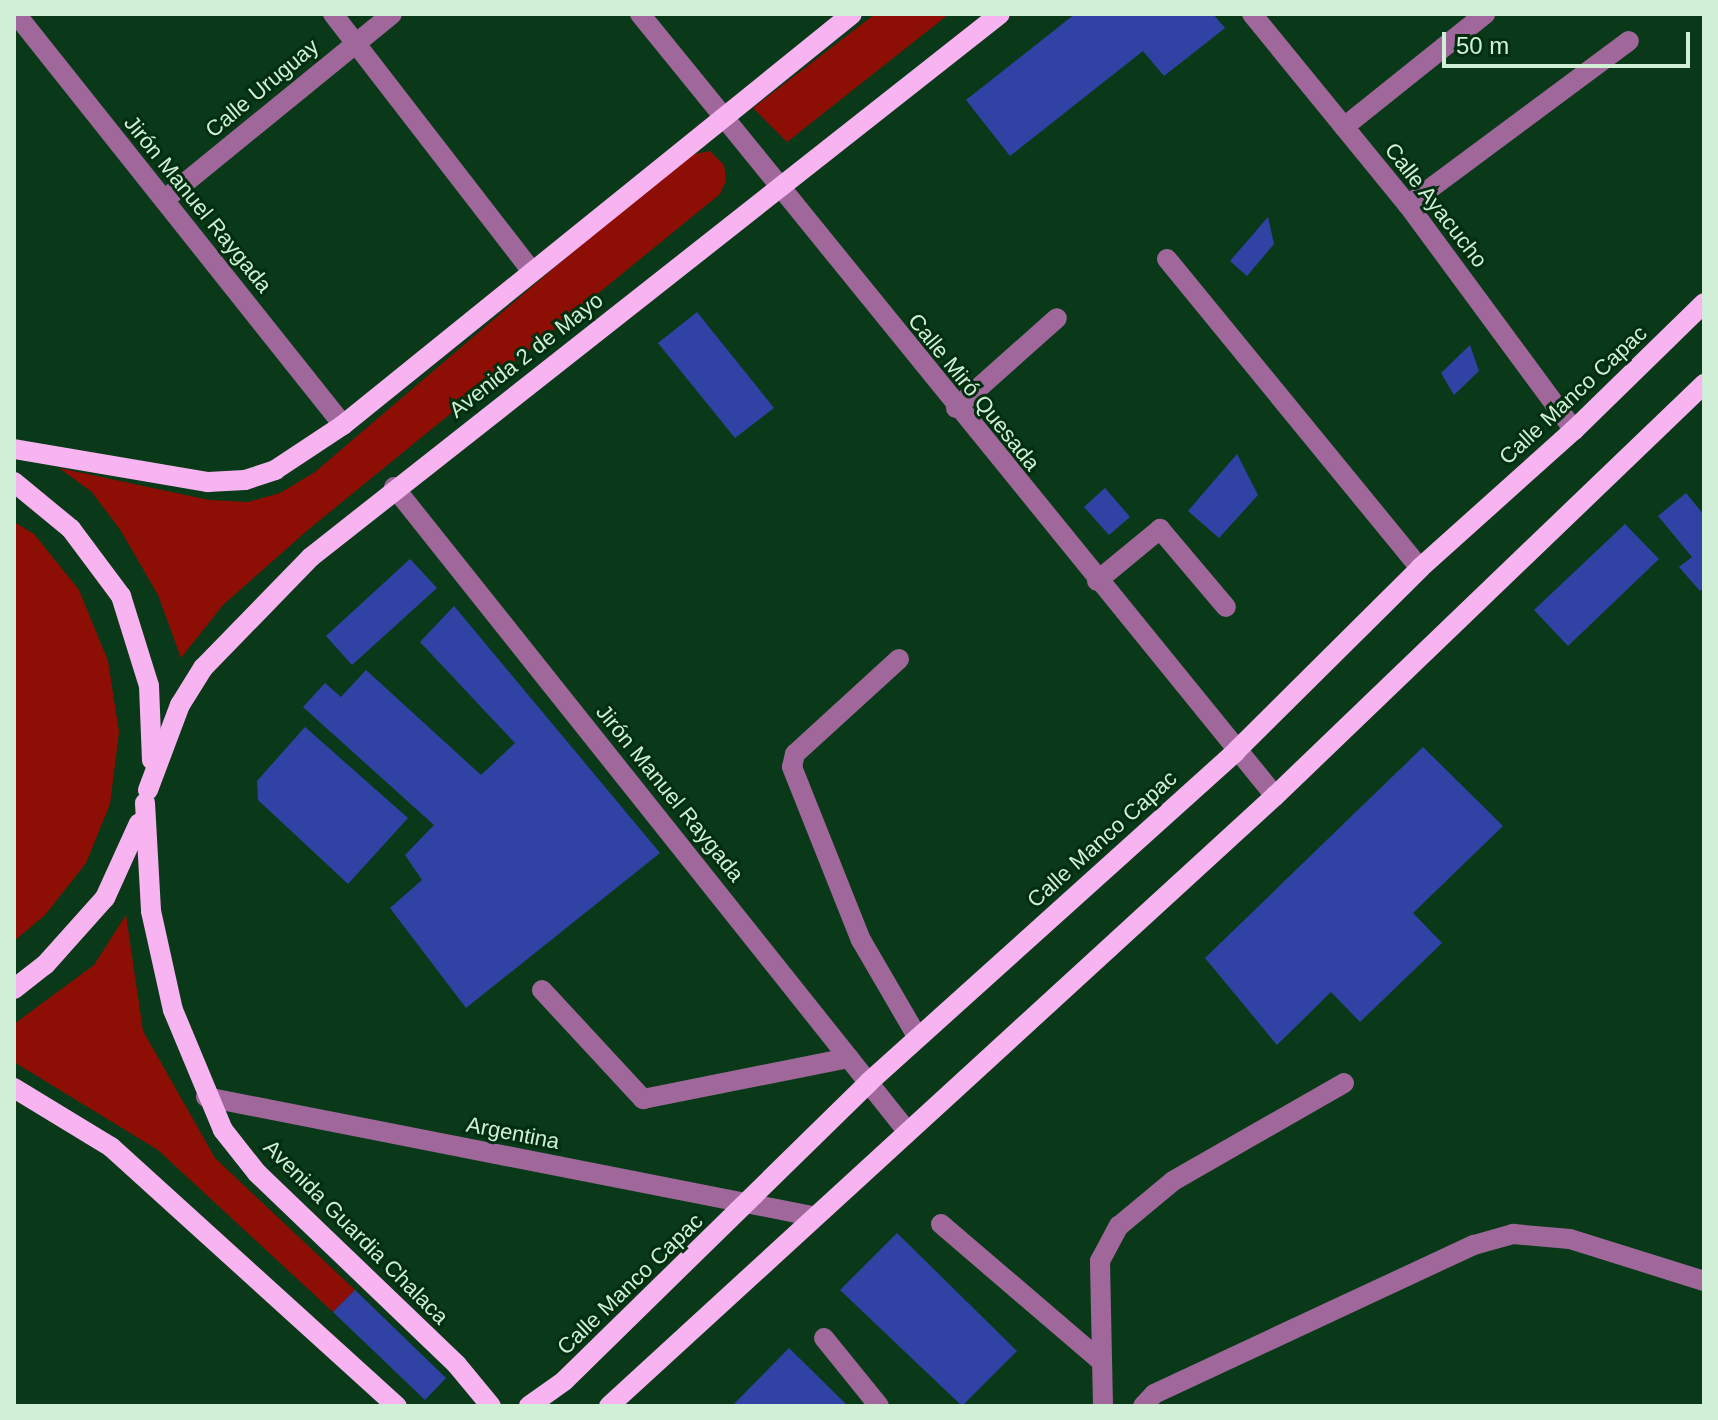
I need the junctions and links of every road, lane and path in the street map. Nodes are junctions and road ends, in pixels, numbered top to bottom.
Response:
1 (16, 14) edge
2 (333, 14) edge
3 (392, 14) edge
4 (640, 14) edge
5 (852, 14) edge
6 (1000, 14) edge
7 (1252, 14) edge
8 (1485, 14) edge
9 (1629, 41) dead end
10 (354, 43) junction
11 (721, 116) junction
12 (1344, 127) junction
13 (779, 190) junction
14 (164, 200) junction
15 (1408, 205) junction
16 (1167, 259) dead end
17 (530, 269) junction
18 (1704, 303) edge
19 (1057, 318) dead end
20 (1704, 384) edge
21 (956, 408) junction
22 (343, 425) junction
23 (1574, 430) junction
24 (14, 449) edge
25 (14, 482) edge
26 (394, 487) junction
27 (1420, 568) junction
28 (1097, 581) junction
29 (1226, 607) dead end
30 (899, 659) dead end
31 (1236, 751) junction
32 (146, 796) junction
33 (1275, 796) junction
34 (14, 989) edge
35 (542, 990) dead end
36 (918, 1038) junction
37 (849, 1058) junction
38 (869, 1082) junction
39 (1344, 1083) dead end
40 (14, 1088) edge
41 (206, 1097) junction
42 (907, 1131) junction
43 (747, 1204) junction
44 (812, 1216) junction
45 (941, 1224) dead end
46 (1704, 1281) edge
47 (824, 1338) dead end
48 (1102, 1362) junction
49 (397, 1406) edge
50 (491, 1406) edge
51 (529, 1406) edge
52 (609, 1406) edge
53 (879, 1406) edge
54 (1103, 1406) edge
55 (1143, 1406) edge

1 - 14 street, Jirón Manuel Raygada
2 - 10 street
3 - 10 street, Calle Uruguay
4 - 11 street, Calle Miró Quesada
5 - 11 main road
6 - 13 main road, Avenida 2 de Mayo
7 - 12 street, Calle Ayacucho
8 - 12 street
9 - 15 street
10 - 14 street, Calle Uruguay
10 - 17 street
11 - 13 street, Calle Miró Quesada
11 - 17 main road
12 - 15 street, Calle Ayacucho
13 - 21 street, Calle Miró Quesada
13 - 26 main road, Avenida 2 de Mayo
14 - 22 street, Jirón Manuel Raygada
15 - 23 street, Calle Ayacucho
16 - 27 street
17 - 22 main road
18 - 23 main road, Calle Manco Capac
19 - 21 street
20 - 33 main road
21 - 28 street, Calle Miró Quesada
22 - 24 main road
23 - 27 main road, Calle Manco Capac
25 - 32 main road
26 - 32 main road, Avenida 2 de Mayo
26 - 37 street, Jirón Manuel Raygada
27 - 31 main road, Calle Manco Capac
28 - 29 street
28 - 31 street, Calle Miró Quesada
30 - 36 street
31 - 33 street, Calle Miró Quesada
31 - 36 main road, Calle Manco Capac
32 - 34 main road, Avenida 2 de Mayo
32 - 41 main road, Avenida Guardia Chalaca
33 - 42 main road
35 - 37 street
36 - 38 main road, Calle Manco Capac
37 - 38 street, Jirón Manuel Raygada
38 - 42 street, Jirón Manuel Raygada
38 - 43 main road, Calle Manco Capac
39 - 48 street
40 - 49 main road
41 - 43 street, Argentina
41 - 50 main road, Avenida Guardia Chalaca
42 - 44 main road
43 - 44 street, Argentina
43 - 51 main road, Calle Manco Capac
44 - 52 main road
45 - 48 street
46 - 55 street
47 - 53 street
48 - 54 street

